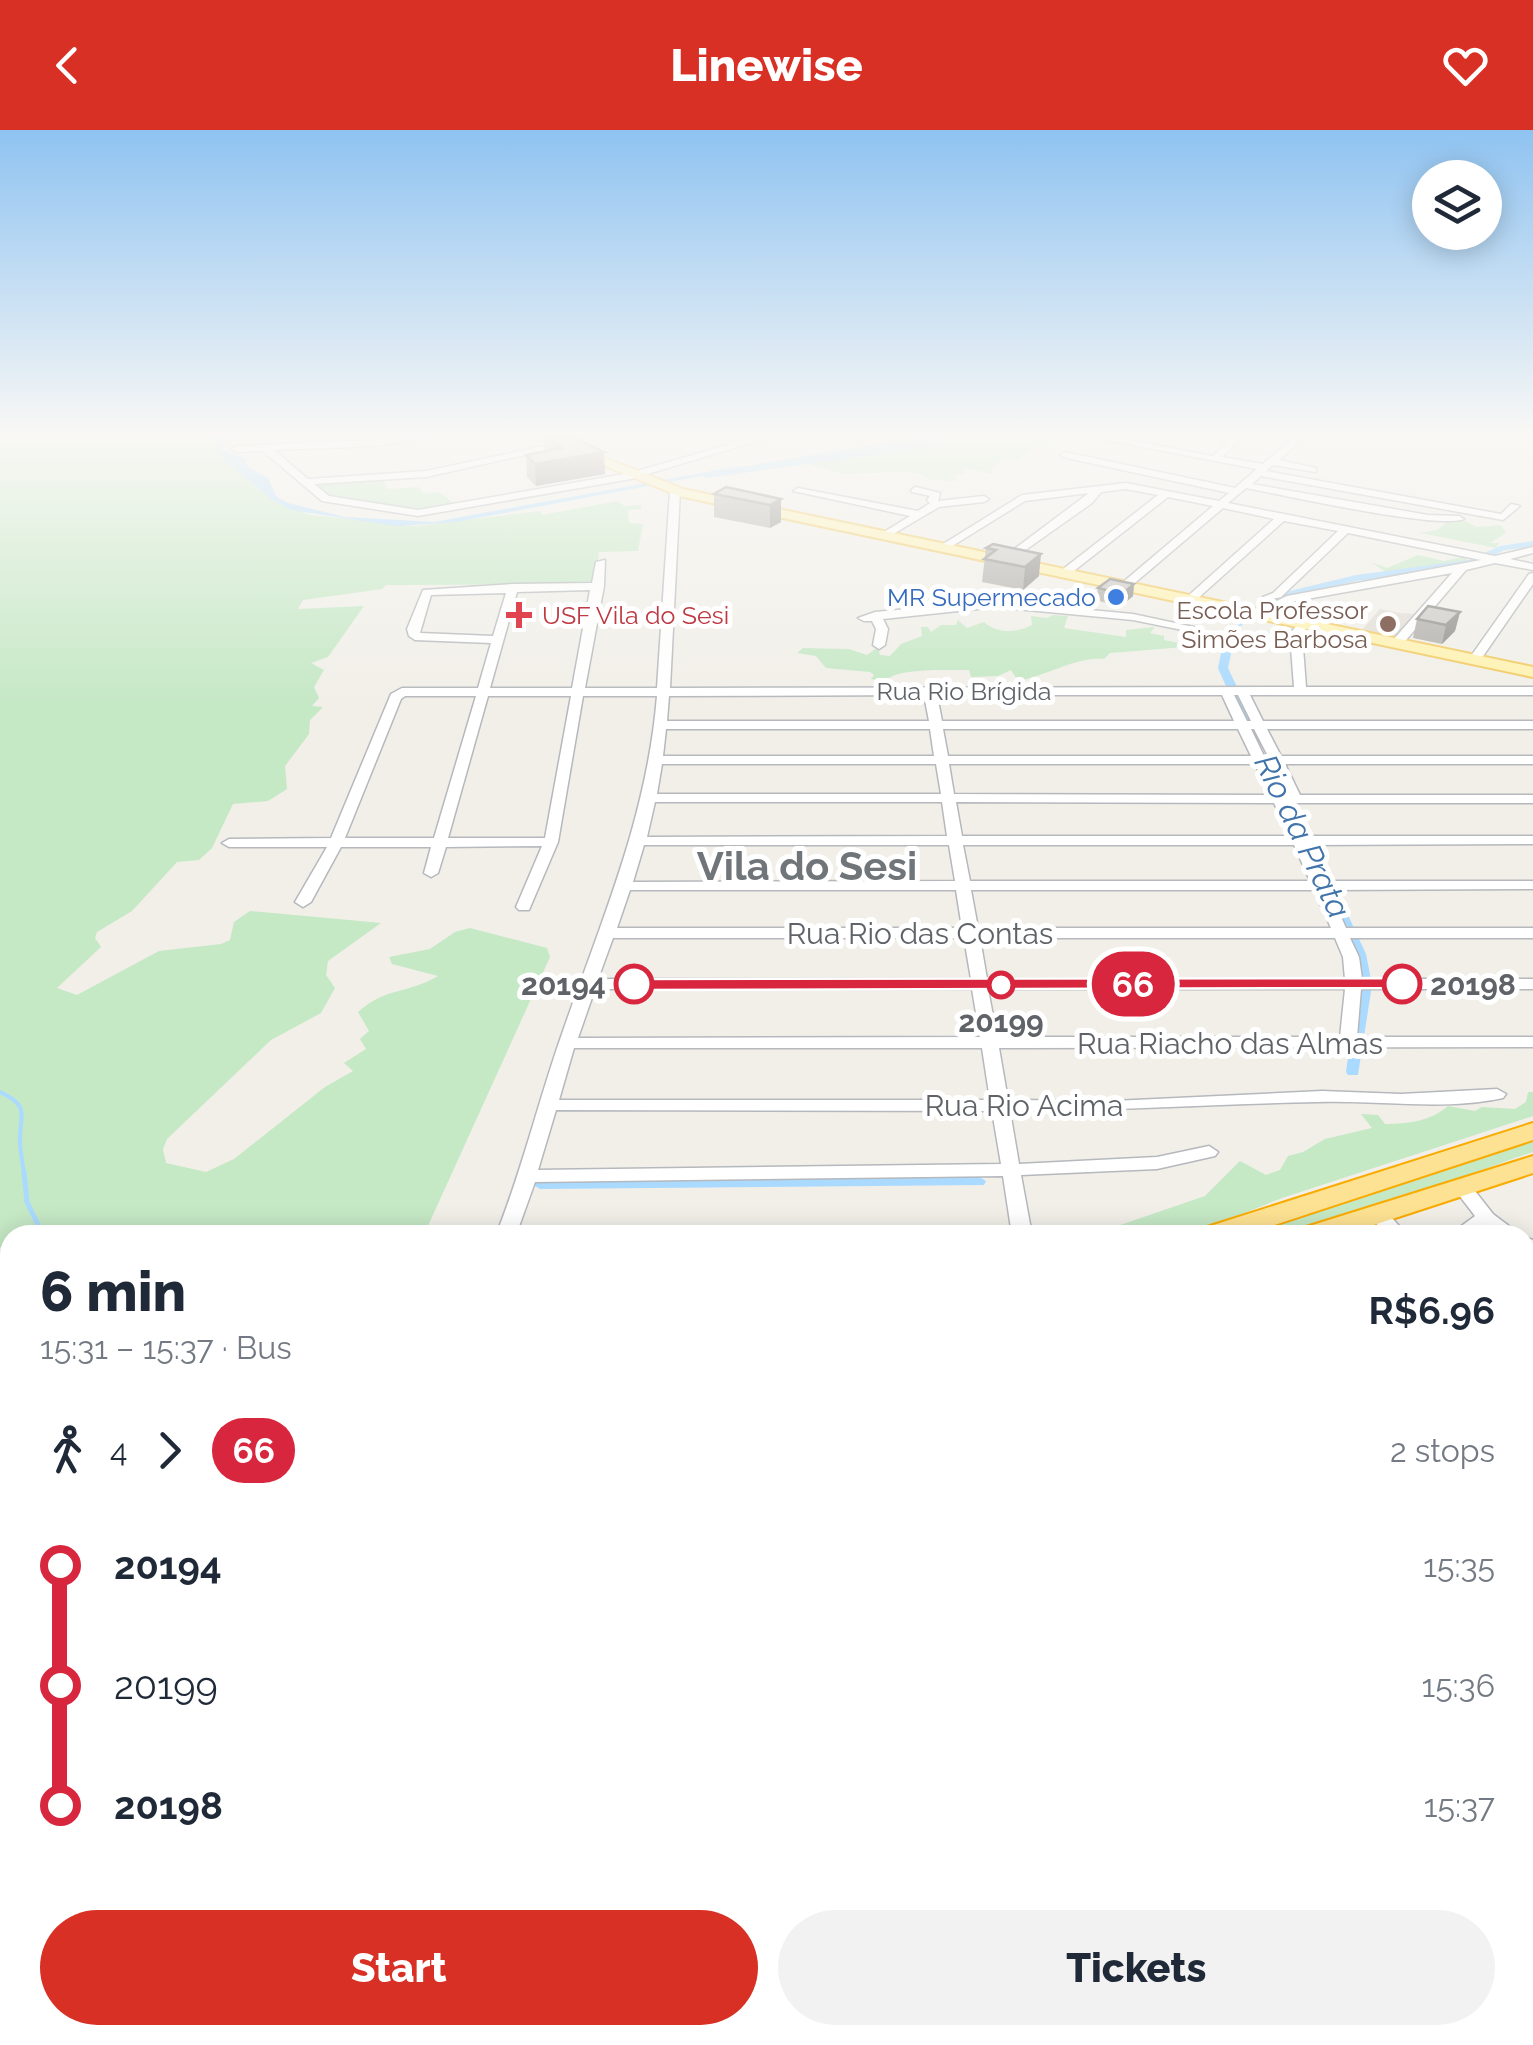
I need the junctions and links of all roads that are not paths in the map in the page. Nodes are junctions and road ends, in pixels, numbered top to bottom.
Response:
1 (672, 525) edge
2 (846, 525) edge
3 (901, 525) edge
4 (978, 525) edge
5 (1054, 525) edge
6 (1126, 525) edge
7 (1199, 525) edge
8 (1273, 525) edge
9 (1320, 525) edge
10 (1344, 530) junction
11 (888, 534) junction
12 (945, 546) junction
13 (1533, 550) edge
14 (1481, 558) junction
15 (1006, 559) junction
16 (602, 562) dead end
17 (1533, 567) edge
18 (1462, 568) junction
19 (1066, 572) junction
20 (1533, 576) edge
21 (1126, 585) junction
22 (598, 586) junction
23 (513, 587) junction
24 (1192, 598) junction
25 (1250, 612) junction
26 (1304, 623) junction
27 (1197, 630) dead end
28 (498, 640) junction
29 (1396, 642) junction
30 (879, 646) dead end
31 (1475, 660) junction
32 (1532, 680) edge
33 (580, 689) junction
34 (663, 690) junction
35 (486, 691) junction
36 (930, 691) junction
37 (1234, 691) junction
38 (1300, 691) junction
39 (934, 724) junction
40 (660, 725) junction
41 (1252, 725) junction
42 (1533, 725) edge
43 (656, 760) junction
44 (942, 760) junction
45 (1268, 760) junction
46 (1533, 760) edge
47 (649, 798) junction
48 (947, 798) junction
49 (1286, 798) junction
50 (1533, 799) edge
51 (955, 840) junction
52 (1304, 840) junction
53 (1533, 840) edge
54 (638, 841) junction
55 (444, 842) junction
56 (551, 842) junction
57 (228, 843) dead end
58 (336, 843) junction
59 (432, 873) dead end
60 (962, 884) junction
61 (1325, 885) junction
62 (1533, 885) edge
63 (622, 886) junction
64 (303, 902) dead end
65 (524, 908) dead end
66 (970, 932) junction
67 (606, 933) junction
68 (1347, 933) junction
69 (1533, 933) edge
70 (588, 984) junction
71 (1358, 984) junction
72 (1533, 984) edge
73 (978, 985) junction
74 (1533, 1042) edge
75 (568, 1043) junction
76 (990, 1043) junction
77 (1353, 1043) junction
78 (1497, 1094) dead end
79 (550, 1105) junction
80 (1000, 1106) junction
81 (1533, 1131) edge
82 (1209, 1152) dead end
83 (1533, 1164) edge
84 (1010, 1170) junction
85 (530, 1176) junction
86 (1461, 1186) junction
87 (1378, 1214) junction
88 (1486, 1218) junction
89 (510, 1225) edge
90 (1020, 1225) edge
91 (1245, 1225) edge
92 (1344, 1225) edge
93 (1388, 1225) edge
94 (1475, 1225) edge
95 (1496, 1225) edge

1 - 34 street
2 - 11 main road
3 - 11 street
4 - 12 street
5 - 15 street
6 - 19 street
7 - 21 street
8 - 24 street
9 - 10 street
10 - 14 street
10 - 25 street
11 - 12 main road
12 - 15 main road
13 - 14 street
14 - 17 street
14 - 18 street
15 - 19 main road
16 - 22 street
18 - 25 street
18 - 29 street
19 - 21 main road
20 - 31 street
21 - 24 main road
22 - 23 street
22 - 33 street
23 - 28 street
23 - 28 street
24 - 25 main road
25 - 26 main road
26 - 29 main road
26 - 38 street
27 - 30 street
28 - 35 street
29 - 31 main road
31 - 32 main road
32 - 38 street, Rua Rio Brígida
33 - 34 street, Rua Rio Brígida
33 - 35 street, Rua Rio Brígida
33 - 56 street
34 - 36 street, Rua Rio Brígida
34 - 40 street
35 - 55 street
35 - 58 street, Rua Rio Brígida
36 - 37 street, Rua Rio Brígida
36 - 39 street
37 - 38 street, Rua Rio Brígida
37 - 41 street
39 - 40 street
39 - 41 street
39 - 44 street
40 - 43 street
41 - 42 street
41 - 45 street
43 - 44 street
43 - 47 street
44 - 45 street
44 - 48 street
45 - 46 street
45 - 49 street
47 - 48 street
47 - 54 street
48 - 49 street
48 - 51 street
49 - 50 street
49 - 52 street
51 - 52 street
51 - 54 street
51 - 60 street
52 - 53 street
52 - 61 street
54 - 63 street
55 - 56 street
55 - 58 street
55 - 59 street
56 - 65 street
57 - 58 street
58 - 64 street
60 - 61 street
60 - 63 street
60 - 66 street
61 - 62 street
61 - 68 street
63 - 67 street
66 - 67 street, Rua Rio das Contas
66 - 68 street, Rua Rio das Contas
66 - 73 street
67 - 70 street
68 - 69 street, Rua Rio das Contas
68 - 71 street
70 - 73 street
70 - 75 street
71 - 72 street
71 - 73 street
71 - 77 street
73 - 76 street
74 - 77 street, Rua Riacho das Almas
75 - 76 street, Rua Riacho das Almas
75 - 79 street
76 - 77 street, Rua Riacho das Almas
76 - 80 street
78 - 80 street, Rua Rio Acima
79 - 80 street, Rua Rio Acima
79 - 85 street
80 - 84 street
81 - 91 highway
82 - 84 street, Rua Rio Acima
83 - 86 highway
84 - 85 street, Rua Rio Acima
84 - 90 street
85 - 89 street
86 - 87 highway
86 - 88 street
87 - 92 highway
87 - 93 street
88 - 94 street
88 - 95 street

